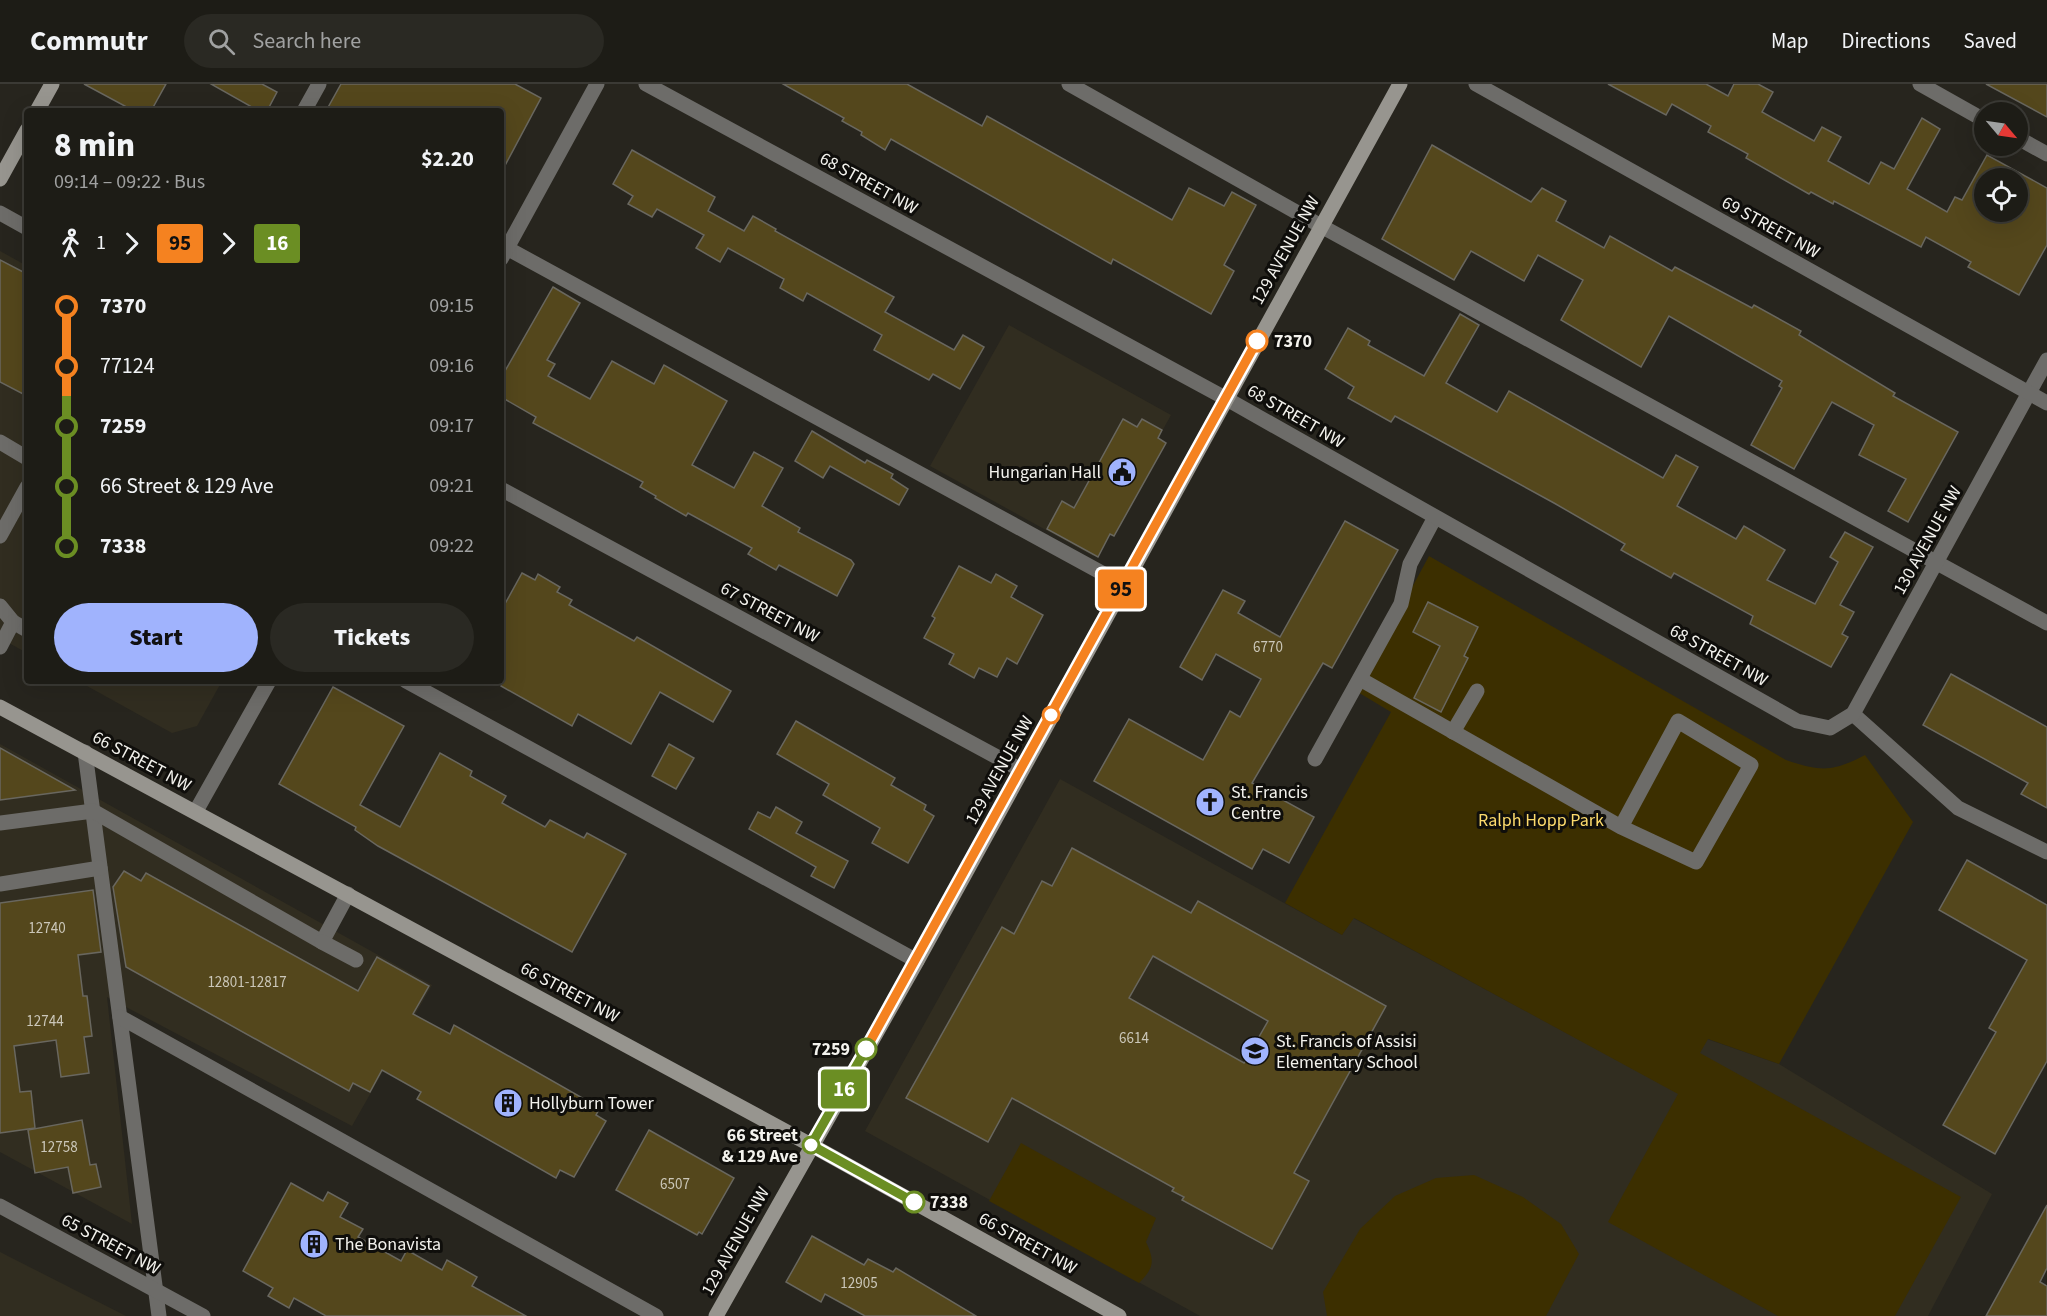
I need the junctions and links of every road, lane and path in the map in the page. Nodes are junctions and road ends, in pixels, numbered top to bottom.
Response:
1 (52, 84) edge
2 (319, 84) edge
3 (597, 84) edge
4 (646, 84) edge
5 (1069, 84) edge
6 (1400, 84) edge
7 (1476, 84) edge
8 (1920, 84) edge
9 (39, 108) edge
10 (306, 108) edge
11 (1974, 114) edge
12 (24, 135) edge
13 (2028, 144) edge
14 (2047, 154) edge
15 (0, 179) edge
16 (0, 213) edge
17 (24, 226) edge
18 (1321, 226) junction
19 (504, 249) edge
20 (504, 252) edge
21 (2047, 360) edge
22 (2029, 393) junction
23 (1225, 398) junction
24 (2047, 403) edge
25 (0, 442) edge
26 (24, 456) edge
27 (504, 491) edge
28 (24, 492) edge
29 (1434, 519) junction
30 (0, 536) edge
31 (1936, 563) junction
32 (1124, 585) junction
33 (0, 606) edge
34 (13, 622) junction
35 (2047, 623) edge
36 (24, 628) edge
37 (0, 647) edge
38 (1360, 679) junction
39 (267, 684) edge
40 (411, 684) edge
41 (1477, 691) dead end
42 (0, 707) edge
43 (1853, 714) junction
44 (1830, 728) joint
45 (1453, 732) junction
46 (85, 752) junction
47 (1315, 759) dead end
48 (1021, 770) junction
49 (93, 811) junction
50 (196, 811) junction
51 (0, 822) edge
52 (1621, 827) junction
53 (2047, 852) edge
54 (100, 868) junction
55 (0, 884) edge
56 (348, 894) junction
57 (322, 942) junction
58 (356, 960) dead end
59 (917, 961) junction
60 (120, 1017) junction
61 (811, 1145) junction
62 (0, 1206) edge
63 (154, 1290) junction
64 (159, 1316) edge
65 (203, 1316) edge
66 (656, 1316) edge
67 (716, 1316) edge
68 (1119, 1316) edge

1 - 9 street
2 - 10 street
3 - 19 street
4 - 23 street, 68 STREET NW
5 - 18 street
6 - 18 street, 129 AVENUE NW
7 - 22 street, 69 STREET NW
8 - 11 street
12 - 15 street
13 - 14 street
16 - 17 street
18 - 23 street, 129 AVENUE NW
18 - 31 street
20 - 32 street
21 - 22 street, 130 AVENUE NW
22 - 24 street, 69 STREET NW
22 - 31 street, 130 AVENUE NW
23 - 29 street, 68 STREET NW
23 - 32 street, 129 AVENUE NW
25 - 26 street
27 - 48 street, 67 STREET NW
28 - 30 street
29 - 38 street
29 - 44 street, 68 STREET NW
31 - 35 street
31 - 43 street, 130 AVENUE NW
32 - 48 street, 129 AVENUE NW
33 - 34 street
34 - 36 street
34 - 37 street
38 - 45 street
38 - 47 street
39 - 50 street
40 - 59 street
41 - 45 street
42 - 46 street, 66 STREET NW
43 - 44 street, 130 AVENUE NW
43 - 53 street
45 - 52 street
46 - 49 street
46 - 50 street, 66 STREET NW
48 - 59 street, 129 AVENUE NW
49 - 51 street
49 - 54 street
49 - 57 street
50 - 56 street, 66 STREET NW
52 - 52 street
54 - 55 street
54 - 60 street
56 - 57 street
56 - 61 street, 66 STREET NW
57 - 58 street
59 - 61 street, 129 AVENUE NW
60 - 63 street
60 - 66 street
61 - 67 street, 129 AVENUE NW
61 - 68 street, 66 STREET NW
62 - 63 street, 65 STREET NW
63 - 64 street
63 - 65 street, 65 STREET NW

